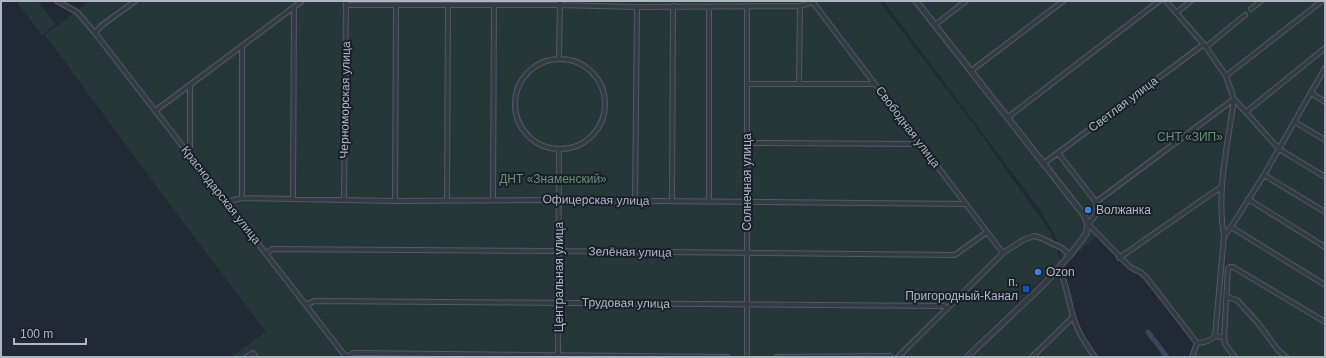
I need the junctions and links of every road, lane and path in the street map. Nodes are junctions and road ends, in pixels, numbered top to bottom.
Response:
1 (57, 1) edge
2 (135, 1) edge
3 (302, 1) edge
4 (916, 1) edge
5 (966, 1) edge
6 (1063, 1) edge
7 (1159, 1) edge
8 (1166, 1) edge
9 (1191, 1) edge
10 (1261, 1) edge
11 (1322, 1) edge
12 (812, 2) edge
13 (346, 3) edge
14 (560, 3) edge
15 (396, 5) junction
16 (448, 5) junction
17 (494, 5) junction
18 (673, 6) junction
19 (800, 6) junction
20 (294, 7) junction
21 (637, 7) junction
22 (709, 7) junction
23 (747, 7) junction
24 (1251, 9) dead end
25 (1176, 13) junction
26 (1245, 15) dead end
27 (935, 25) junction
28 (95, 33) junction
29 (1205, 45) junction
30 (242, 47) junction
31 (1325, 48) edge
32 (560, 58) junction
33 (1325, 68) edge
34 (971, 71) junction
35 (1226, 76) junction
36 (747, 84) junction
37 (799, 84) junction
38 (875, 84) junction
39 (190, 85) junction
40 (1311, 93) junction
41 (1234, 99) junction
42 (1325, 102) edge
43 (155, 111) junction
44 (1246, 112) junction
45 (1007, 118) junction
46 (1295, 122) junction
47 (1325, 140) edge
48 (747, 143) junction
49 (921, 144) junction
50 (559, 149) junction
51 (1279, 149) junction
52 (1058, 152) junction
53 (190, 155) junction
54 (1043, 164) junction
55 (1264, 175) junction
56 (1325, 177) edge
57 (1221, 187) junction
58 (242, 198) junction
59 (293, 198) junction
60 (1248, 199) junction
61 (344, 200) junction
62 (447, 200) junction
63 (493, 200) junction
64 (559, 200) junction
65 (395, 201) junction
66 (635, 201) junction
67 (672, 201) junction
68 (226, 202) junction
69 (709, 202) junction
70 (747, 202) junction
71 (1096, 202) junction
72 (966, 204) junction
73 (1325, 212) edge
74 (1088, 224) junction
75 (1231, 227) junction
76 (987, 232) junction
77 (1224, 236) junction
78 (1325, 247) edge
79 (560, 251) junction
80 (267, 253) junction
81 (1003, 253) junction
82 (747, 254) junction
83 (1070, 256) junction
84 (1119, 258) junction
85 (1059, 269) junction
86 (1325, 285) edge
87 (1227, 298) junction
88 (558, 302) junction
89 (306, 305) junction
90 (747, 305) junction
91 (947, 309) junction
92 (1073, 317) junction
93 (1325, 322) edge
94 (1215, 336) junction
95 (1224, 337) junction
96 (1197, 344) junction
97 (1036, 353) junction
98 (255, 355) edge
99 (558, 356) edge
100 (246, 357) edge
101 (346, 357) edge
102 (728, 357) edge
103 (747, 357) edge
104 (777, 357) edge
105 (891, 357) edge
106 (898, 357) edge
107 (967, 357) edge
108 (1032, 357) edge
109 (1039, 357) edge
110 (1096, 357) edge
111 (1192, 357) edge
112 (1235, 357) edge
113 (1286, 357) edge

1 - 28 street, Краснодарская улица
2 - 28 street
3 - 20 street
4 - 27 street
5 - 27 street
6 - 34 street
7 - 45 street
8 - 25 street
9 - 25 street
10 - 24 street
11 - 35 street
12 - 19 street
12 - 38 street, Свободная улица
13 - 15 street
13 - 61 street, Черноморская улица
14 - 17 street
14 - 21 street
14 - 32 street
15 - 16 street
15 - 65 street
16 - 17 street
16 - 62 street
17 - 63 street
18 - 21 street
18 - 22 street
18 - 67 street
19 - 23 street
19 - 37 street
20 - 30 street
20 - 59 street
21 - 66 street
22 - 23 street
22 - 69 street
23 - 36 street, Солнечная улица
25 - 29 street
26 - 29 street, Светлая улица
27 - 34 street
28 - 43 street, Краснодарская улица
29 - 35 street
29 - 52 street, Светлая улица
30 - 39 street
30 - 58 street
31 - 44 street
32 - 50 street
32 - 50 street
33 - 40 street
34 - 45 street
35 - 41 street
36 - 37 street
36 - 48 street, Солнечная улица
37 - 38 street
38 - 49 street, Свободная улица
39 - 43 street
39 - 53 street
40 - 42 street
40 - 46 street
41 - 44 street
41 - 57 street
41 - 71 street
43 - 53 street, Краснодарская улица
44 - 51 street
45 - 54 street
46 - 47 street
46 - 51 street
48 - 49 street
48 - 70 street, Солнечная улица
49 - 72 street, Свободная улица
50 - 64 street, Центральная улица
51 - 55 street
51 - 56 street
52 - 54 street, Светлая улица
52 - 71 street
53 - 68 street, Краснодарская улица
54 - 74 street
55 - 60 street
55 - 73 street
57 - 77 street
57 - 84 street
58 - 59 street, Офицерская улица
58 - 68 street, Офицерская улица
59 - 61 street, Офицерская улица
60 - 75 street
60 - 78 street
61 - 65 street, Офицерская улица
62 - 63 street, Офицерская улица
62 - 65 street, Офицерская улица
63 - 64 street, Офицерская улица
64 - 66 street, Офицерская улица
64 - 79 street, Центральная улица
66 - 67 street, Офицерская улица
67 - 69 street, Офицерская улица
68 - 80 street, Краснодарская улица
69 - 70 street, Офицерская улица
70 - 72 street, Офицерская улица
70 - 82 street, Солнечная улица
71 - 74 street
72 - 76 street, Свободная улица
74 - 83 street
74 - 84 street
75 - 77 street
75 - 86 street
76 - 81 street, Свободная улица
76 - 82 street, Зелёная улица
77 - 94 street
79 - 80 street, Зелёная улица
79 - 82 street, Зелёная улица
79 - 88 street, Центральная улица
80 - 89 street, Краснодарская улица
81 - 83 street
81 - 91 street
82 - 90 street, Солнечная улица
83 - 85 street
84 - 96 street
85 - 92 street
85 - 107 street
87 - 93 street
87 - 95 street
87 - 113 street
88 - 89 street, Трудовая улица
88 - 90 street, Трудовая улица
88 - 99 street, Центральная улица
89 - 101 street, Краснодарская улица
90 - 91 street, Трудовая улица
90 - 103 street, Солнечная улица
91 - 106 street
92 - 97 street
92 - 110 street
94 - 95 street
94 - 96 street
95 - 112 street
96 - 111 street
97 - 108 street
97 - 109 street
98 - 100 street
99 - 101 street
99 - 102 street
104 - 105 street

